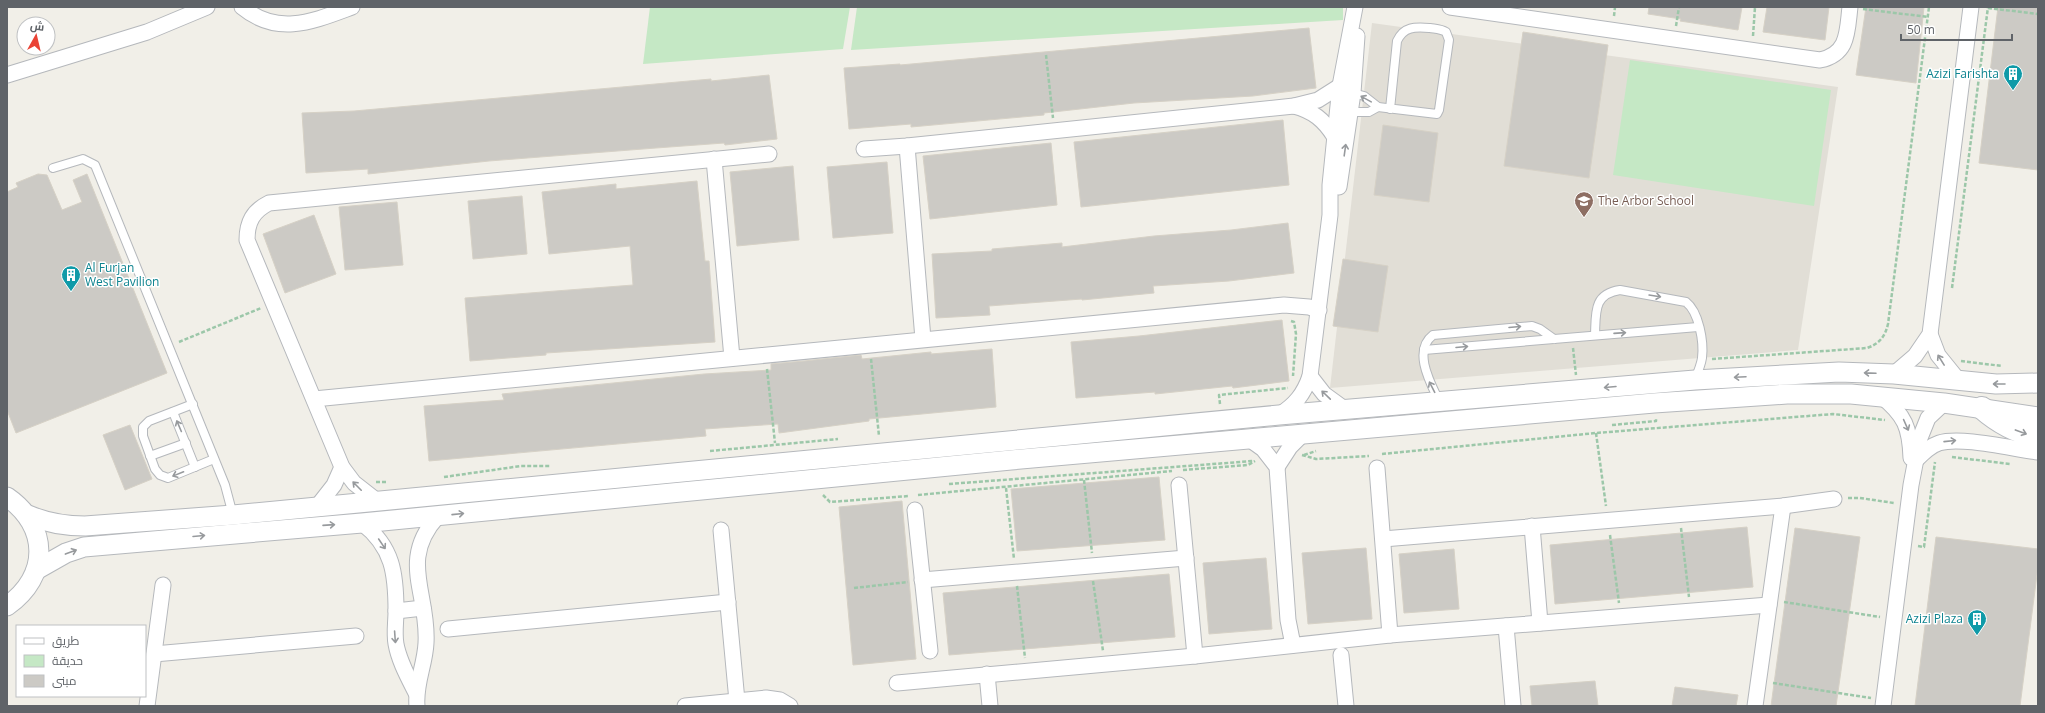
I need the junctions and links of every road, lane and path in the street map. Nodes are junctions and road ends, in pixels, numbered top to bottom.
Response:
1 (207, 7) edge
2 (242, 7) edge
3 (352, 7) edge
4 (1354, 7) edge
5 (1360, 7) edge
6 (1450, 7) edge
7 (1755, 7) edge
8 (1929, 7) edge
9 (1971, 7) edge
10 (1854, 8) edge
11 (1988, 8) edge
12 (2038, 14) edge
13 (1928, 17) junction
14 (1752, 50) junction
15 (1046, 55) dead end
16 (7, 75) edge
17 (1346, 90) junction
18 (1294, 106) junction
19 (1378, 108) junction
20 (1390, 109) junction
21 (1350, 112) junction
22 (1054, 131) junction
23 (1334, 136) junction
24 (907, 146) junction
25 (864, 148) dead end
26 (769, 154) dead end
27 (714, 159) junction
28 (54, 168) dead end
29 (1330, 215) junction
30 (1952, 291) dead end
31 (273, 303) junction
32 (1284, 305) junction
33 (1319, 310) junction
34 (1698, 327) junction
35 (1930, 334) junction
36 (1595, 335) junction
37 (1572, 337) junction
38 (923, 339) junction
39 (1554, 339) junction
40 (869, 344) junction
41 (169, 346) junction
42 (1424, 350) junction
43 (766, 354) junction
44 (732, 358) junction
45 (1702, 359) junction
46 (1956, 359) dead end
47 (2006, 366) dead end
48 (1894, 374) junction
49 (1576, 375) dead end
50 (1310, 376) junction
51 (1293, 380) dead end
52 (1695, 380) junction
53 (1959, 381) junction
54 (2038, 383) edge
55 (1292, 387) dead end
56 (1881, 396) junction
57 (314, 399) junction
58 (1439, 402) junction
59 (1944, 403) junction
60 (193, 404) junction
61 (1221, 406) dead end
62 (1982, 408) junction
63 (1346, 410) junction
64 (172, 412) junction
65 (1279, 415) junction
66 (2038, 417) edge
67 (1905, 422) junction
68 (1303, 434) junction
69 (879, 436) dead end
70 (2038, 437) edge
71 (1249, 439) junction
72 (186, 443) junction
73 (775, 443) dead end
74 (2038, 452) edge
75 (1936, 455) dead end
76 (150, 456) junction
77 (1944, 456) dead end
78 (214, 459) junction
79 (1271, 459) junction
80 (1377, 459) junction
81 (1917, 459) junction
82 (2014, 464) dead end
83 (196, 467) junction
84 (342, 467) junction
85 (808, 480) junction
86 (1084, 480) junction
87 (1179, 484) dead end
88 (942, 485) dead end
89 (1911, 485) junction
90 (831, 494) dead end
91 (823, 495) junction
92 (7, 497) edge
93 (1834, 499) joint
94 (377, 501) junction
95 (1908, 505) junction
96 (1783, 506) junction
97 (316, 508) junction
98 (915, 510) dead end
99 (232, 514) junction
100 (1679, 514) junction
101 (28, 515) junction
102 (438, 516) junction
103 (362, 523) junction
104 (1532, 526) junction
105 (722, 530) dead end
106 (1383, 539) junction
107 (1904, 544) junction
108 (1186, 558) junction
109 (1092, 566) junction
110 (36, 570) junction
111 (922, 580) junction
112 (163, 584) dead end
113 (854, 588) dead end
114 (1690, 598) dead end
115 (728, 602) junction
116 (1770, 603) junction
117 (7, 606) edge
118 (423, 608) junction
119 (396, 611) junction
120 (1894, 619) junction
121 (1540, 623) junction
122 (1506, 626) junction
123 (448, 629) dead end
124 (1390, 635) junction
125 (356, 636) dead end
126 (1293, 645) junction
127 (930, 651) dead end
128 (1103, 652) dead end
129 (154, 654) junction
130 (1341, 655) dead end
131 (1195, 656) junction
132 (987, 674) junction
133 (1759, 681) junction
134 (897, 683) dead end
135 (416, 699) edge
136 (737, 701) junction
137 (1884, 703) edge
138 (147, 706) edge
139 (685, 706) edge
140 (790, 706) edge
141 (990, 706) edge
142 (1346, 706) edge
143 (1513, 706) edge
144 (1755, 706) edge

1 - 16 street
2 - 3 street
4 - 17 street
5 - 17 street
6 - 14 street
7 - 14 path
8 - 13 path
9 - 35 street
10 - 13 path
10 - 14 street
11 - 12 path
11 - 30 path
13 - 45 path
15 - 22 path
17 - 18 street
19 -> 17 lane
17 - 21 street
17 - 23 street
18 - 22 street
18 - 23 street
19 - 20 lane
19 - 21 lane
20 - 20 lane
29 -> 21 street
22 - 24 street
23 - 29 street
24 - 25 street
24 - 38 street
26 - 27 street
27 - 31 street
27 - 44 street
28 - 41 lane
29 - 33 street
31 - 41 path
31 - 57 street
32 - 33 street
32 - 38 street
32 - 51 path
33 - 50 street
36 -> 34 lane
36 -> 34 lane
34 - 45 lane
35 - 48 street
53 -> 35 street
36 - 37 lane
37 - 39 lane
37 - 49 path
38 - 40 street
42 -> 39 lane
42 -> 39 lane
40 - 43 street
40 - 69 path
41 - 60 lane
58 -> 42 lane
43 - 44 street
43 - 73 path
44 - 57 street
45 - 52 lane
46 - 47 path
48 -> 52 street
48 - 53 street
63 -> 50 street
50 - 65 street
52 -> 58 street
54 -> 53 street
55 - 61 path
56 - 59 street
56 - 67 street
56 - 68 street
57 - 84 street
58 - 63 street
59 - 62 street
59 - 81 street
60 - 64 lane
60 - 78 lane
62 - 66 street
62 -> 70 main road
63 - 65 street
72 -> 64 lane
64 - 76 lane
65 - 94 street
67 - 80 path
67 -> 89 street
68 - 71 street
68 - 79 street
71 - 79 street
71 - 85 street
72 - 76 lane
72 - 83 lane
81 -> 74 street
75 - 107 path
83 -> 76 lane
77 - 82 path
78 - 83 lane
78 - 99 lane
79 - 80 path
79 - 86 path
79 - 88 path
79 - 126 street
80 - 106 street
81 - 89 street
94 -> 84 street
84 - 97 street
85 - 91 path
102 -> 85 street
86 - 91 path
86 - 109 path
87 - 108 street
89 - 95 street
90 - 91 path
92 - 101 street
93 - 95 path
93 - 96 street
94 - 97 street
95 - 107 street
96 - 100 street
96 - 116 street
97 - 99 street
98 - 111 street
99 - 101 street
100 - 104 street
100 - 114 path
101 - 110 street
102 - 103 street
102 - 118 street
110 -> 103 street
103 -> 119 street
104 - 106 street
104 - 121 street
105 - 115 street
106 - 124 street
107 - 120 street
108 - 109 street
108 - 131 street
109 - 111 street
109 - 128 path
110 - 117 street
111 - 113 path
111 - 127 street
112 - 129 street
115 - 123 street
115 - 136 street
116 - 120 path
116 - 121 street
116 - 133 street
118 - 119 street
118 - 135 street
119 -> 135 street
120 - 137 street
121 - 122 street
122 - 124 street
122 - 143 street
124 - 126 street
125 - 129 street
126 - 131 street
129 - 138 street
130 - 142 street
131 - 132 street
132 - 134 street
132 - 141 street
133 - 137 path
133 - 144 street
136 - 139 street
136 - 140 street

